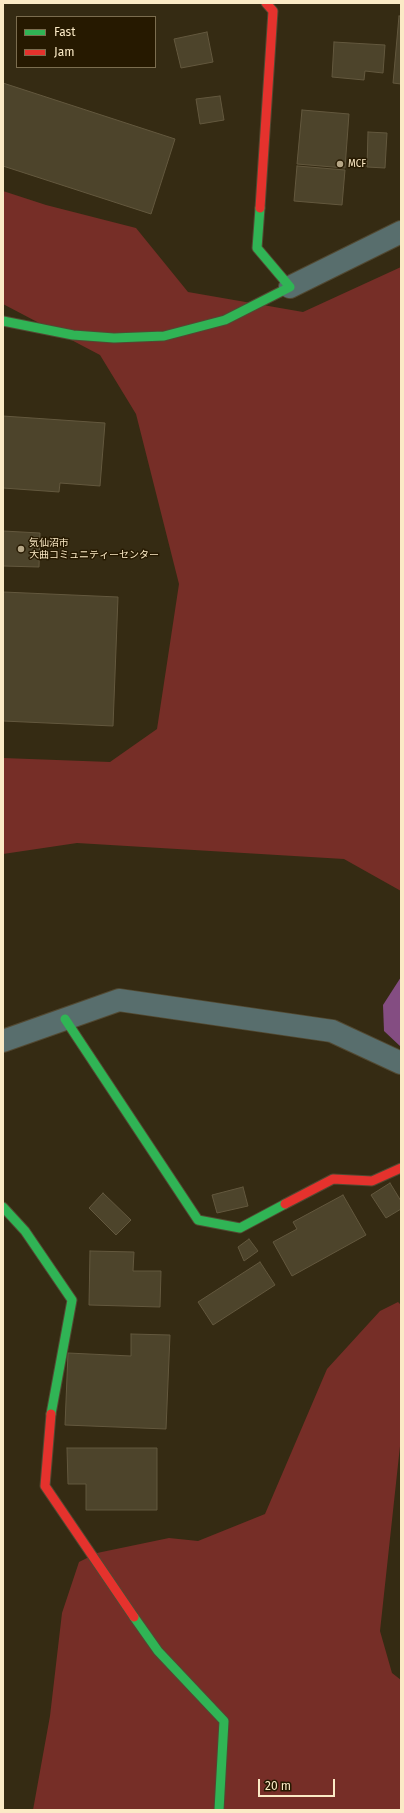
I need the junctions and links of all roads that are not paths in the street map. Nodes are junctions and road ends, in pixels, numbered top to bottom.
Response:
1 (266, 3) edge
2 (401, 232) edge
3 (290, 287) junction
4 (3, 320) edge
5 (65, 1019) junction
6 (3, 1041) edge
7 (401, 1063) edge
8 (401, 1168) edge
9 (3, 1207) edge
10 (219, 1810) edge

1 - 3 street
2 - 3 street
3 - 4 street
5 - 6 street
5 - 7 street
5 - 8 street
9 - 10 street

